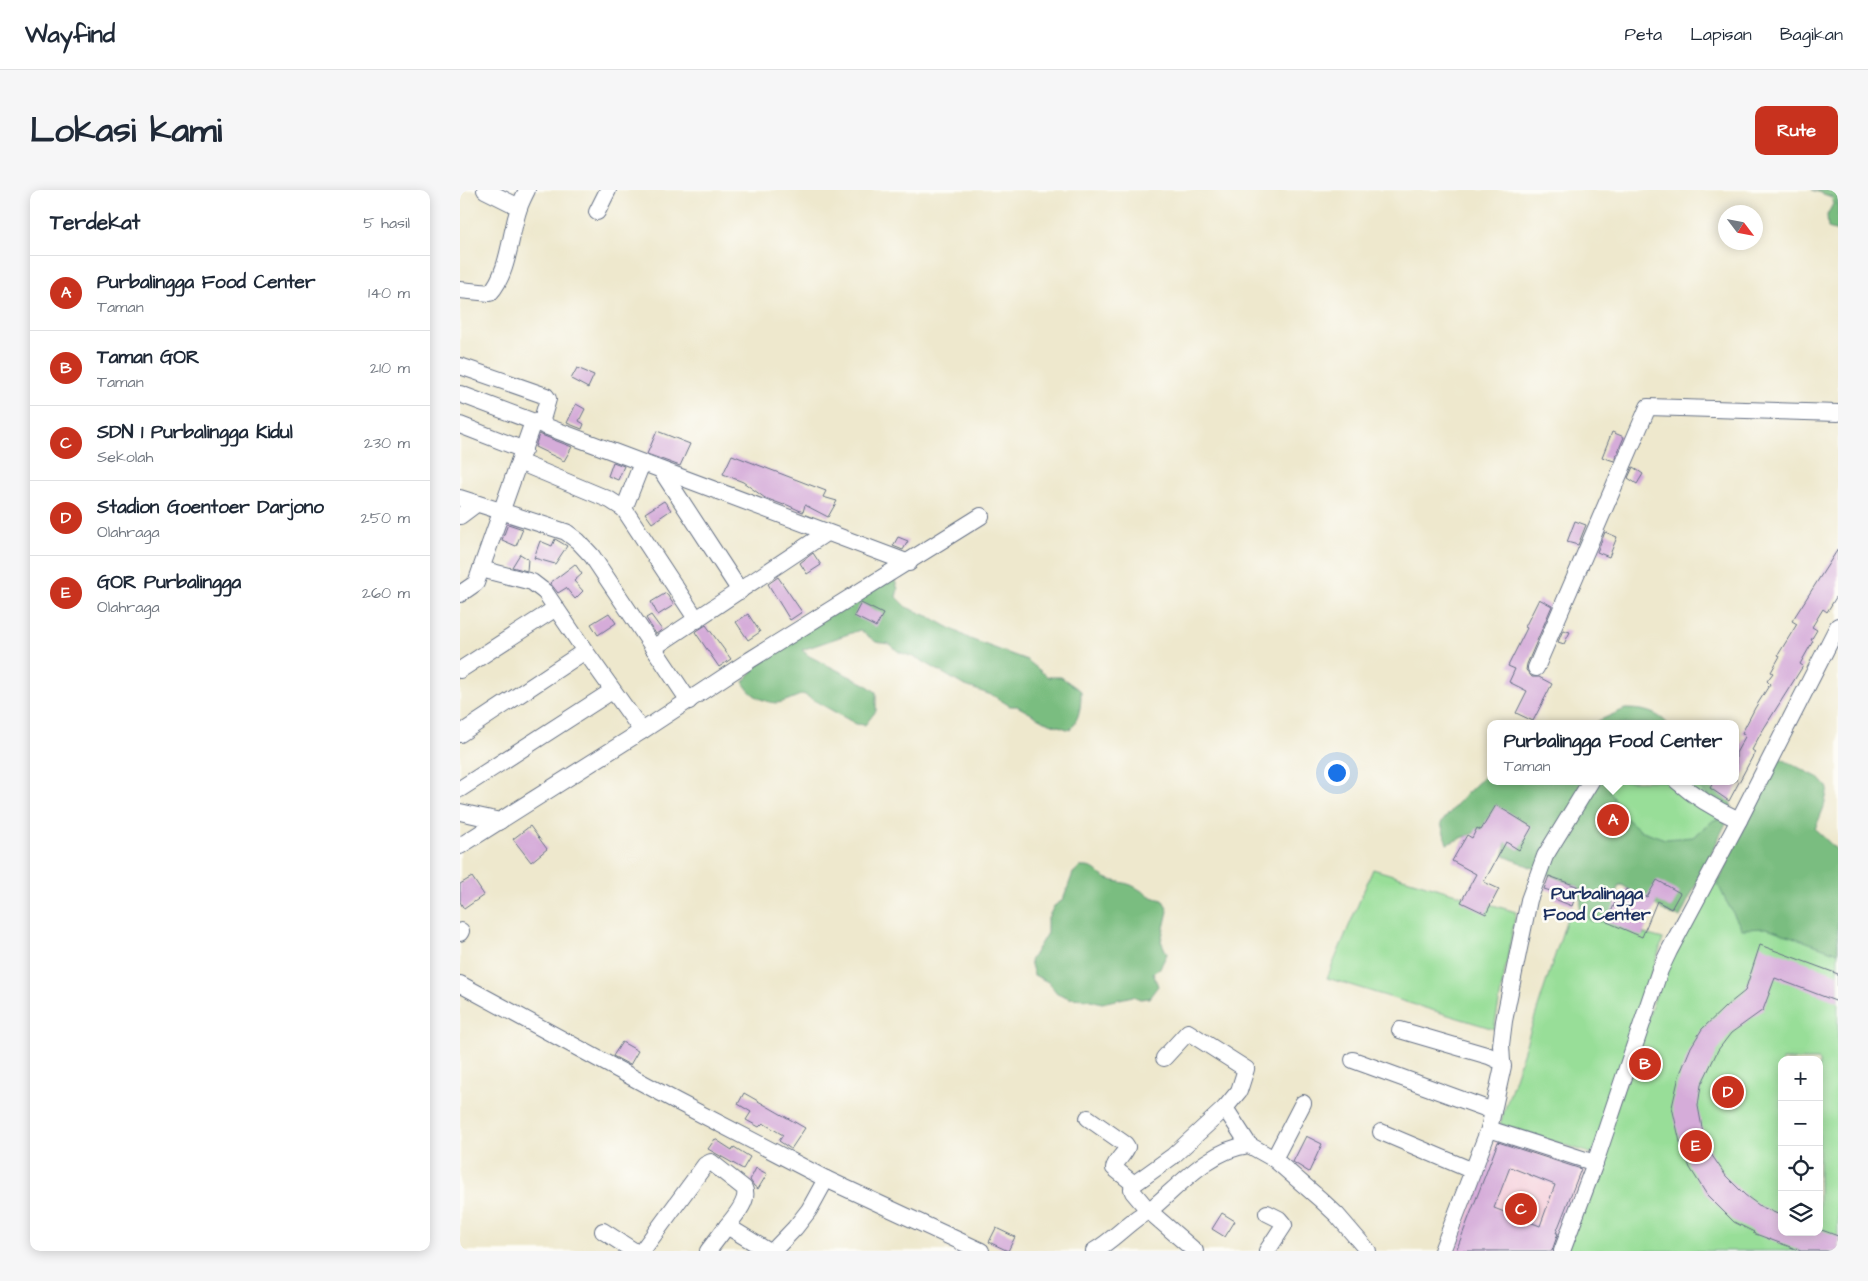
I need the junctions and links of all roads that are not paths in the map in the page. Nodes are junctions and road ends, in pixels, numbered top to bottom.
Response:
1 (485, 190) edge
2 (527, 190) edge
3 (608, 190) edge
4 (519, 208) junction
5 (597, 212) dead end
6 (460, 290) edge
7 (460, 366) edge
8 (460, 394) edge
9 (1838, 413) edge
10 (537, 423) junction
11 (460, 425) edge
12 (522, 456) junction
13 (642, 463) junction
14 (661, 470) junction
15 (460, 498) edge
16 (476, 504) junction
17 (624, 509) junction
18 (501, 512) junction
19 (460, 516) edge
20 (982, 516) dead end
21 (826, 533) junction
22 (909, 563) junction
23 (481, 569) junction
24 (740, 591) junction
25 (460, 594) edge
26 (556, 608) junction
27 (697, 620) junction
28 (1838, 626) edge
29 (654, 648) junction
30 (585, 651) junction
31 (1536, 668) dead end
32 (460, 670) edge
33 (612, 690) junction
34 (690, 701) junction
35 (642, 731) junction
36 (460, 734) edge
37 (1589, 785) edge
38 (1682, 785) edge
39 (460, 789) edge
40 (460, 812) edge
41 (1739, 820) junction
42 (500, 821) junction
43 (460, 846) edge
44 (460, 984) edge
45 (1400, 1030) dead end
46 (1164, 1058) dead end
47 (1353, 1060) dead end
48 (1502, 1062) junction
49 (1302, 1103) dead end
50 (1493, 1111) junction
51 (1228, 1113) junction
52 (1088, 1118) dead end
53 (1489, 1129) junction
54 (1381, 1132) dead end
55 (1249, 1145) junction
56 (1274, 1159) junction
57 (1595, 1163) junction
58 (1181, 1166) junction
59 (1473, 1170) junction
60 (826, 1179) junction
61 (1133, 1188) junction
62 (1148, 1210) junction
63 (1267, 1213) dead end
64 (727, 1226) junction
65 (603, 1232) dead end
66 (634, 1251) edge
67 (642, 1251) edge
68 (708, 1251) edge
69 (768, 1251) edge
70 (773, 1251) edge
71 (982, 1251) edge
72 (1094, 1251) edge
73 (1195, 1251) edge
74 (1267, 1251) edge
75 (1368, 1251) edge
76 (1442, 1251) edge
77 (1562, 1251) edge

1 - 4 street
2 - 4 street
3 - 5 street
4 - 6 street
7 - 10 street
8 - 10 street
9 - 31 street
10 - 12 street
10 - 13 street
11 - 12 street
12 - 17 street
12 - 18 street
13 - 14 street
13 - 17 street
14 - 21 street
14 - 24 street
15 - 16 street
16 - 18 street
16 - 19 street
17 - 27 street
18 - 23 street
18 - 29 street
20 - 22 street
21 - 22 street
21 - 24 street
22 - 34 street
23 - 25 street
23 - 26 street
24 - 27 street
26 - 30 street
26 - 32 street
27 - 29 street
28 - 41 street
29 - 34 street
30 - 33 street
30 - 36 street
33 - 35 street
33 - 39 street
34 - 35 street
35 - 42 street
37 - 48 street
38 - 41 street
40 - 42 street
41 - 57 street
42 - 43 street
44 - 60 street
45 - 48 street
46 - 51 street
47 - 50 street
48 - 50 street
49 - 56 street
50 - 53 street
51 - 55 street
51 - 58 street
52 - 61 street
53 - 57 street
53 - 59 street
54 - 59 street
55 - 56 street
55 - 58 street
56 - 75 street
57 - 77 street
58 - 61 street
58 - 62 street
59 - 76 street
60 - 70 street
60 - 71 street
61 - 62 street
62 - 72 street
62 - 73 street
63 - 74 street
64 - 67 street
64 - 68 street
64 - 69 street
65 - 66 street

